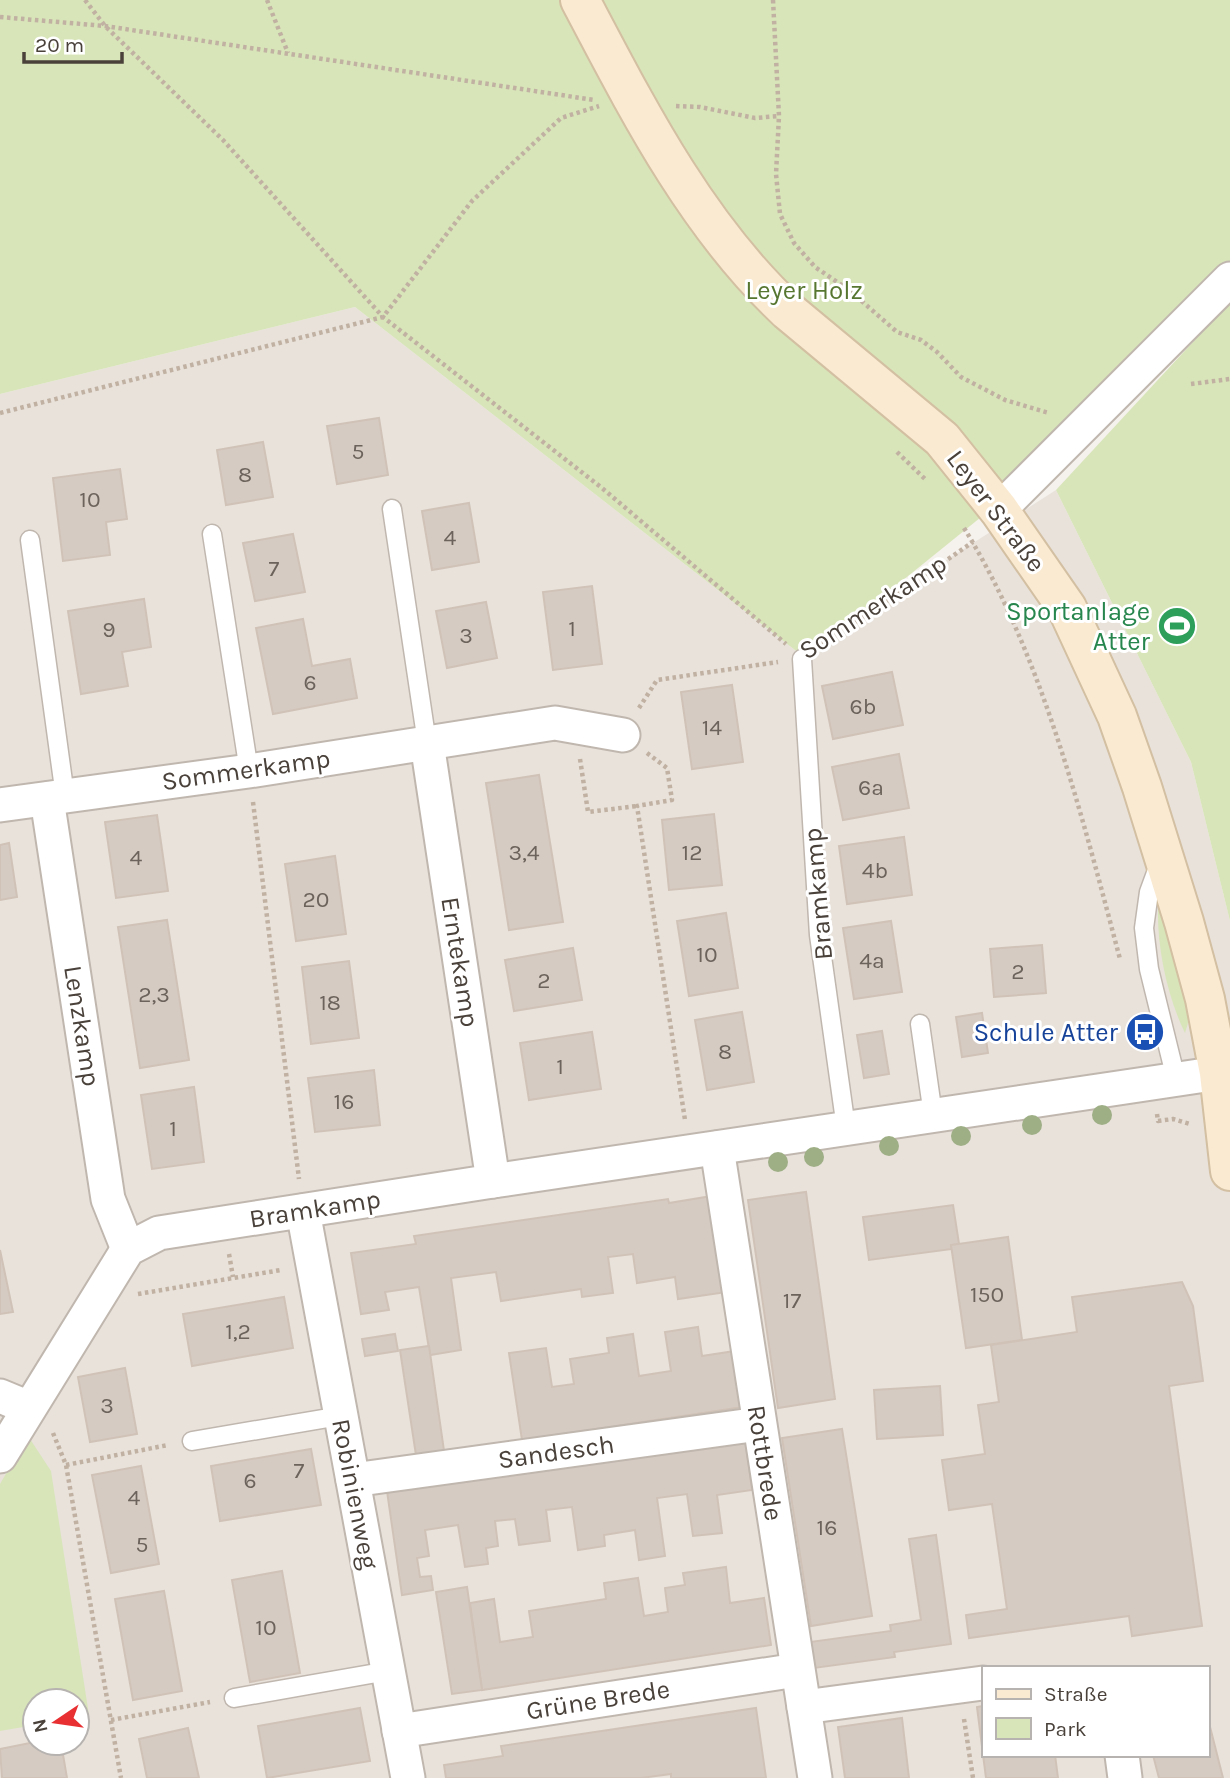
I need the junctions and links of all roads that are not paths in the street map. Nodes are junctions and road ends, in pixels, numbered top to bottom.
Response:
1 (580, 0) edge
2 (1230, 279) edge
3 (392, 509) dead end
4 (999, 510) junction
5 (212, 534) dead end
6 (30, 540) dead end
7 (802, 659) road end
8 (623, 735) road end
9 (426, 743) junction
10 (249, 771) junction
11 (56, 797) junction
12 (0, 805) edge
13 (1163, 852) junction
14 (920, 1024) dead end
15 (1225, 1072) edge
16 (1164, 1081) junction
17 (933, 1115) junction
18 (846, 1128) junction
19 (703, 1150) junction
20 (1228, 1156) edge
21 (493, 1181) junction
22 (303, 1211) junction
23 (128, 1249) junction
24 (15, 1402) edge
25 (340, 1416) junction
26 (759, 1424) junction
27 (192, 1441) road end
28 (0, 1456) edge
29 (353, 1480) junction
30 (797, 1670) junction
31 (388, 1671) junction
32 (971, 1685) edge
33 (234, 1698) road end
34 (804, 1707) junction
35 (399, 1731) junction
36 (1122, 1757) edge
37 (408, 1778) edge
38 (815, 1778) edge
39 (1125, 1778) edge

1 - 4 street, Leyer Straße
2 - 4 street
3 - 9 lane
4 - 13 street, Leyer Straße
5 - 10 lane
6 - 11 lane
7 - 18 lane, Bramkamp
8 - 9 street, Sommerkamp
9 - 10 street, Sommerkamp
9 - 21 street, Erntekamp
10 - 11 street, Sommerkamp
11 - 12 street, Sommerkamp
11 - 23 street, Lenzkamp
13 - 15 street, Leyer Straße
13 - 16 lane
14 - 17 lane
15 - 16 street, Bramkamp
15 - 20 street, Leyer Straße
16 - 17 street, Bramkamp
17 - 18 street, Bramkamp
18 - 19 street, Bramkamp
19 - 21 street, Bramkamp
19 - 26 street, Rottbrede
21 - 22 street, Bramkamp
22 - 23 street, Bramkamp
22 - 25 street, Robinienweg
23 - 24 street, Bramkamp
24 - 28 street, Bramkamp
25 - 27 lane
25 - 29 street, Robinienweg
26 - 29 street, Sandesch
26 - 30 street, Rottbrede
29 - 31 street, Robinienweg
30 - 34 street, Rottbrede
30 - 35 street, Grüne Brede
31 - 33 lane
31 - 35 street, Robinienweg
32 - 34 street
34 - 38 street, Rottbrede
35 - 37 street, Robinienweg
36 - 39 street

